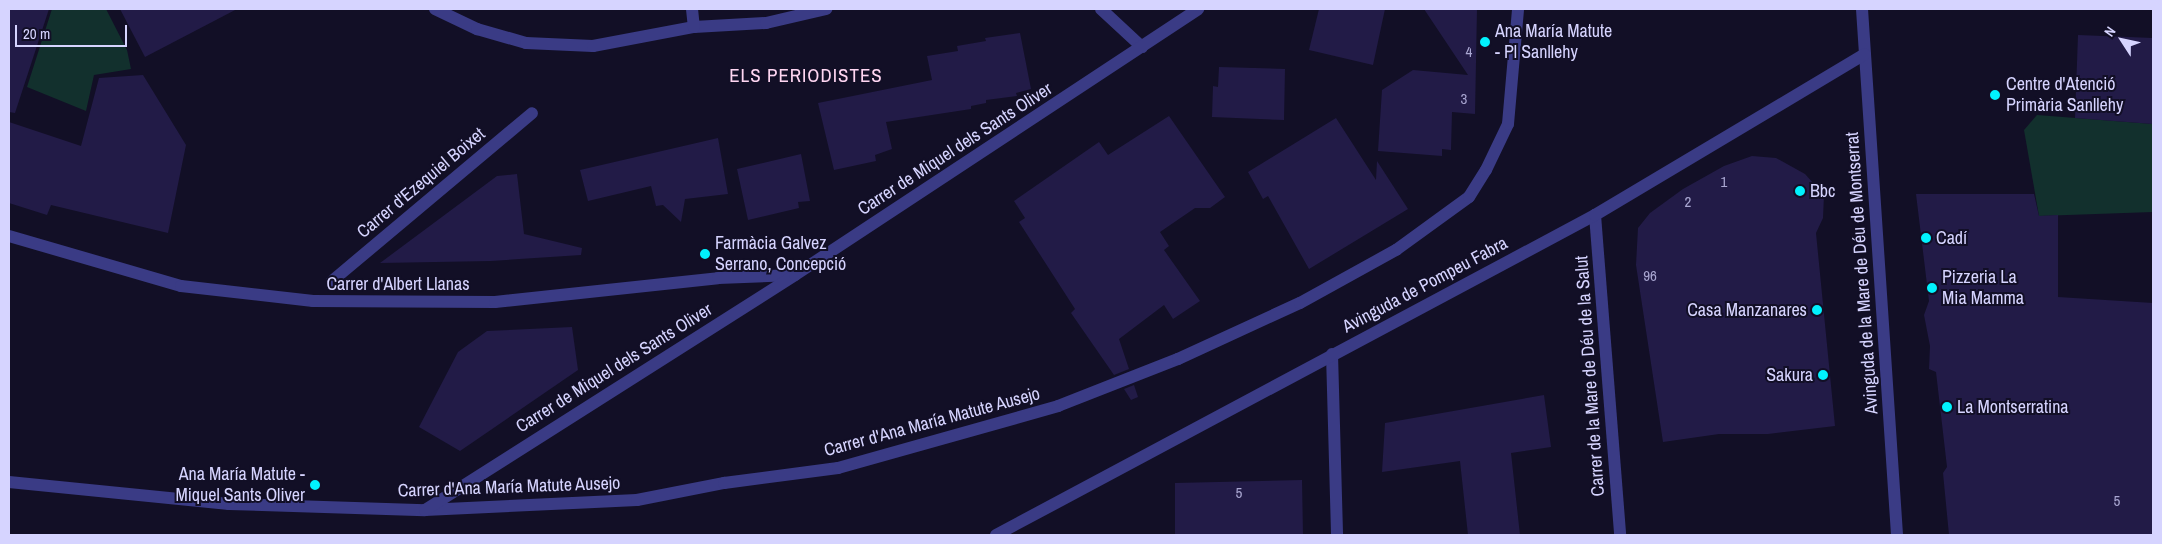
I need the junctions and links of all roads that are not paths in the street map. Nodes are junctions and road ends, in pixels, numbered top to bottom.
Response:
1 (435, 9) edge
2 (692, 9) edge
3 (826, 9) edge
4 (1101, 9) edge
5 (1198, 9) edge
6 (1518, 9) edge
7 (1862, 9) edge
8 (694, 27) junction
9 (1142, 47) junction
10 (1865, 54) junction
11 (532, 113) dead end
12 (1595, 215) junction
13 (9, 236) edge
14 (795, 275) junction
15 (332, 280) dead end
16 (1332, 354) junction
17 (9, 482) edge
18 (425, 510) junction
19 (996, 535) edge
20 (1337, 535) edge
21 (1620, 535) edge
22 (1897, 535) edge

1 - 8 street
2 - 8 street
3 - 8 street
4 - 9 street
5 - 9 street, Carrer de Miquel dels Sants Oliver
6 - 18 street, Carrer d'Ana María Matute Ausejo
7 - 10 street, Avinguda de la Mare de Déu de Montserrat
9 - 14 street, Carrer de Miquel dels Sants Oliver
10 - 12 street, Avinguda de Pompeu Fabra
10 - 22 street, Avinguda de la Mare de Déu de Montserrat
11 - 15 street, Carrer d'Ezequiel Boixet
12 - 16 street, Avinguda de Pompeu Fabra
12 - 21 street, Carrer de la Mare de Déu de la Salut
13 - 14 street, Carrer d'Albert Llanas
14 - 18 street, Carrer de Miquel dels Sants Oliver
16 - 19 street, Avinguda de Pompeu Fabra
16 - 20 street
17 - 18 street, Carrer d'Ana María Matute Ausejo

